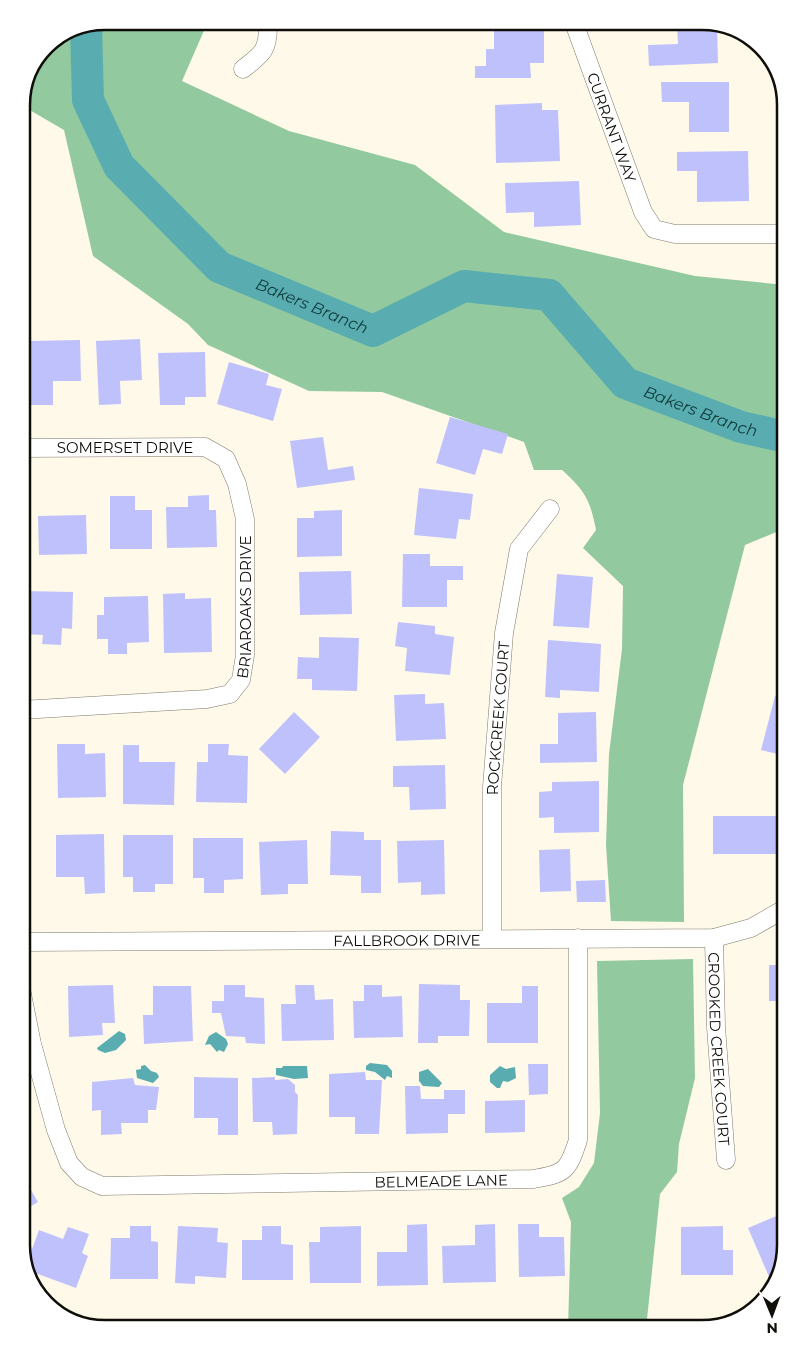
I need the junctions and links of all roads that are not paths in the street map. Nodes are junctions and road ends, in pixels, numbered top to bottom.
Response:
1 (268, 30) edge
2 (577, 30) edge
3 (243, 68) dead end
4 (777, 234) edge
5 (30, 448) edge
6 (226, 459) joint
7 (550, 509) dead end
8 (30, 709) edge
9 (777, 913) edge
10 (578, 938) junction
11 (714, 938) junction
12 (492, 939) junction
13 (30, 942) edge
14 (30, 1034) edge
15 (726, 1160) dead end

1 - 3 street
2 - 4 street, CURRANT WAY
5 - 6 street, SOMERSET DRIVE
6 - 8 street, BRIAROAKS DRIVE
7 - 12 street, ROCKCREEK COURT
9 - 11 street, FALLBROOK DRIVE
10 - 11 street, FALLBROOK DRIVE
10 - 12 street, FALLBROOK DRIVE
10 - 14 street, BELMEADE LANE
11 - 15 street, CROOKED CREEK COURT
12 - 13 street, FALLBROOK DRIVE

